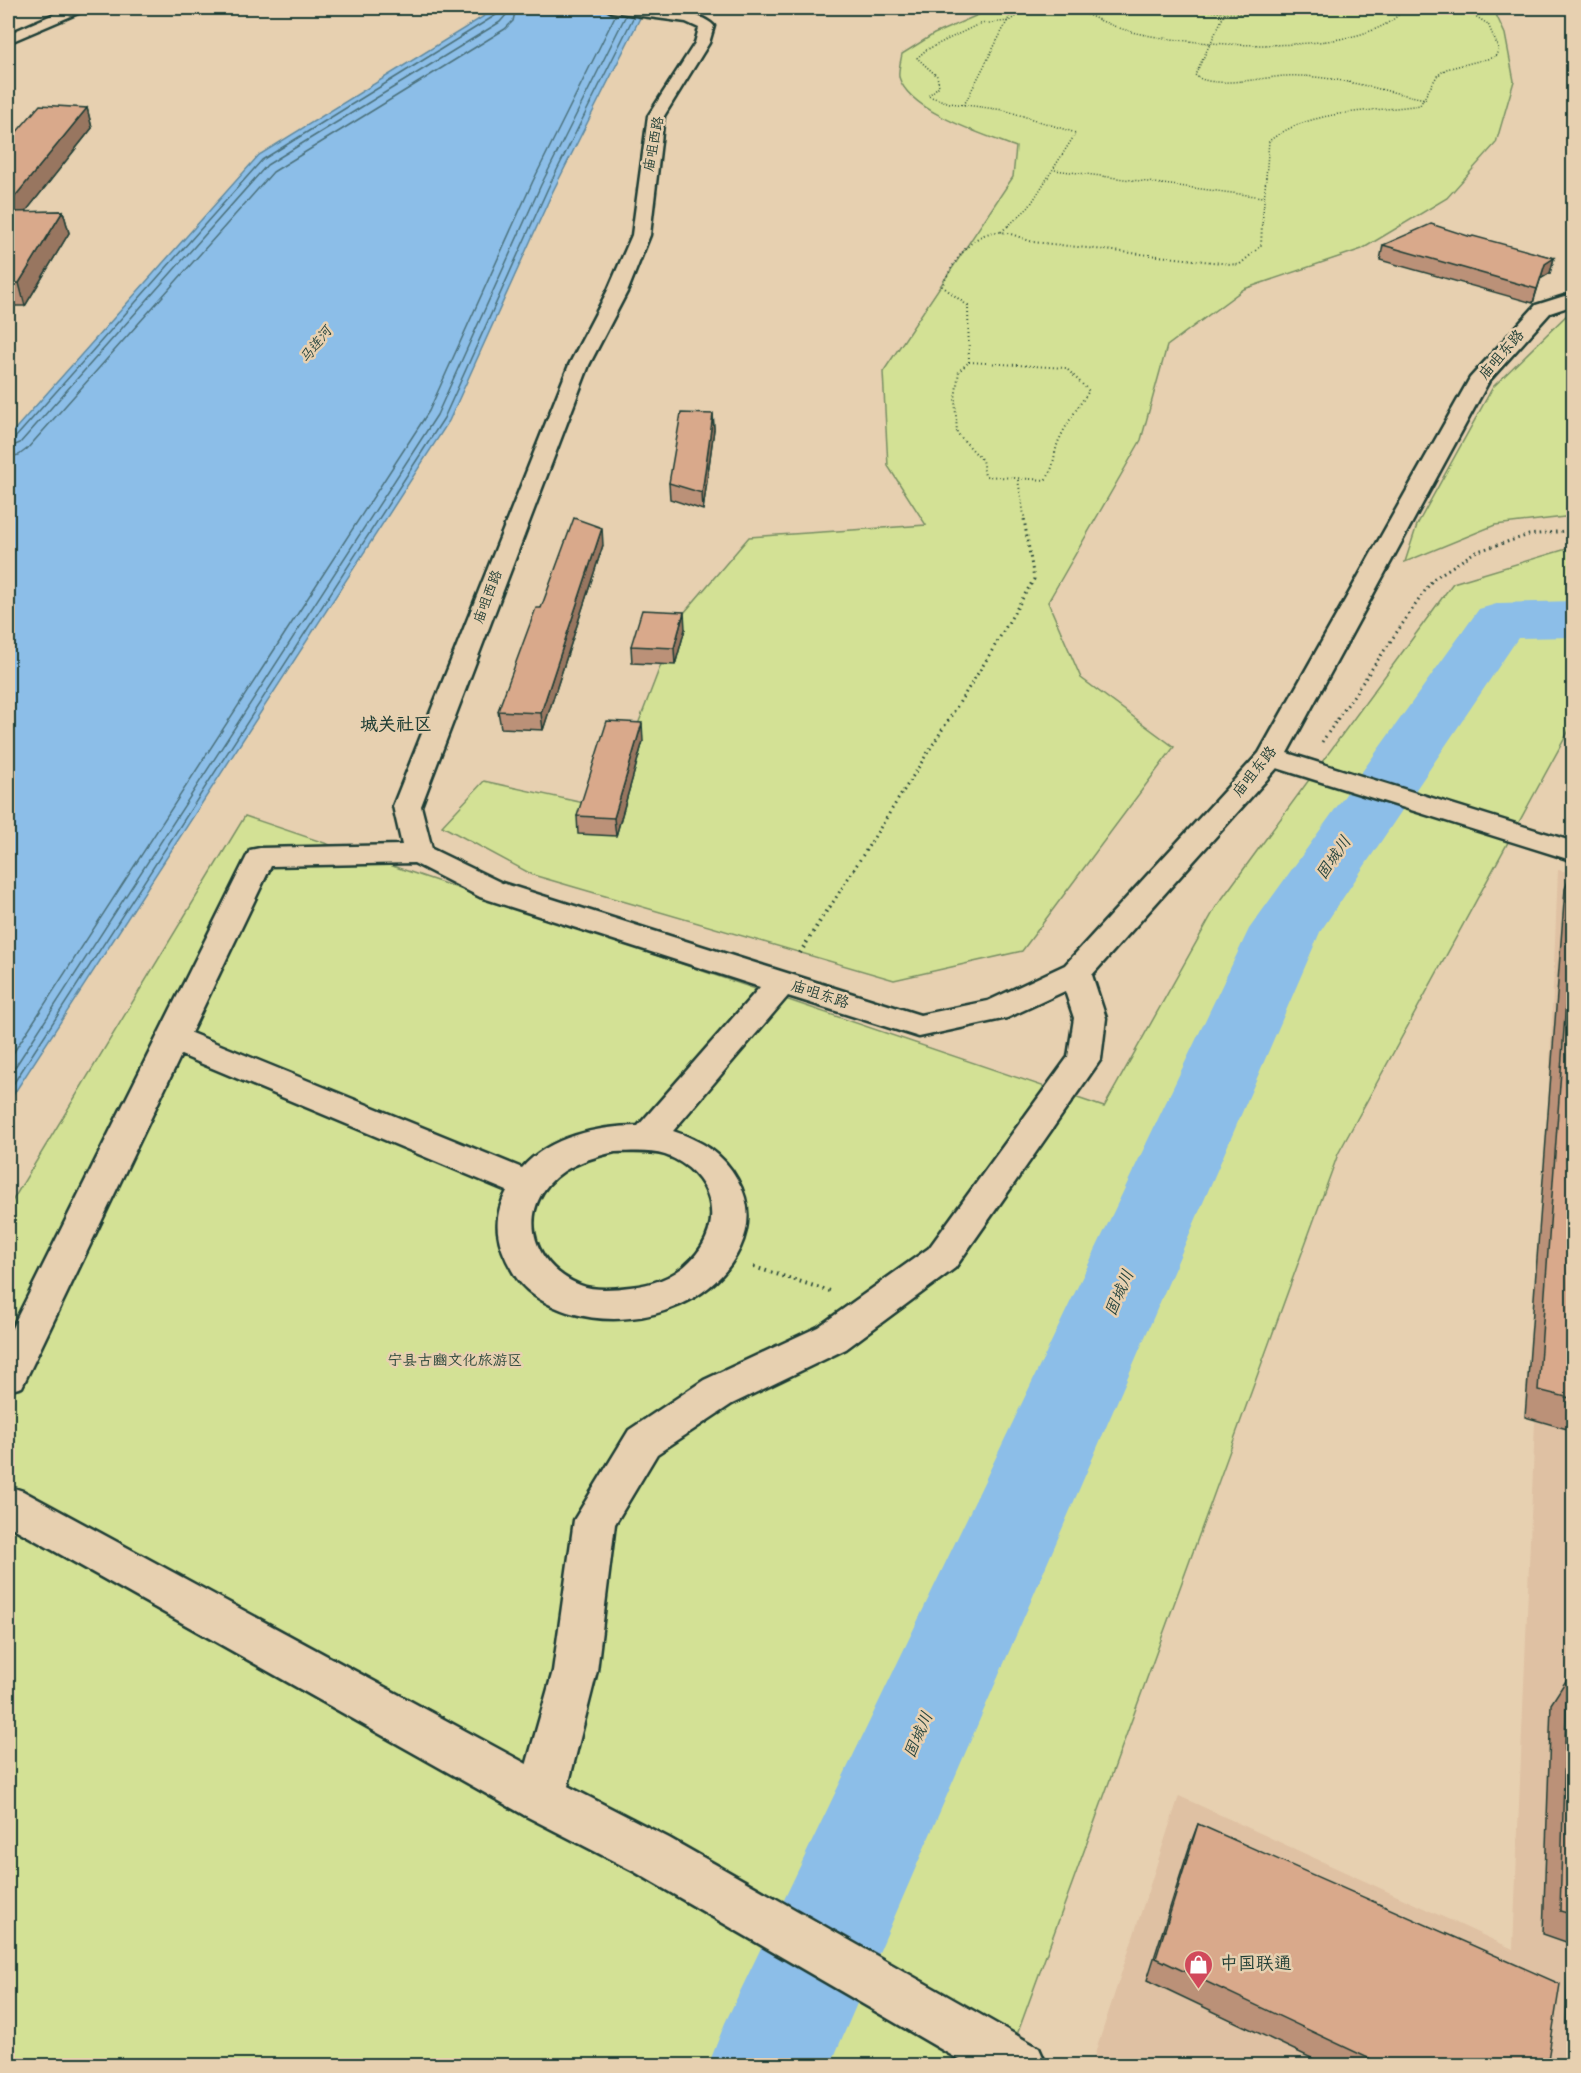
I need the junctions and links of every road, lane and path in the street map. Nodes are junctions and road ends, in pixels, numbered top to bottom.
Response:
1 (78, 8) edge
2 (612, 8) edge
3 (1014, 8) edge
4 (1027, 8) edge
5 (1073, 8) edge
6 (1191, 8) edge
7 (1289, 8) edge
8 (1404, 8) edge
9 (1454, 8) edge
10 (1462, 8) edge
11 (1225, 13) junction
12 (1009, 21) junction
13 (8, 39) edge
14 (1210, 44) junction
15 (1427, 99) junction
16 (964, 105) junction
17 (1055, 170) junction
18 (1263, 197) junction
19 (1000, 232) junction
20 (1574, 299) edge
21 (969, 362) junction
22 (1018, 480) junction
23 (1574, 530) edge
24 (1271, 757) junction
25 (1313, 770) junction
26 (1560, 848) edge
27 (419, 854) junction
28 (1076, 973) junction
29 (782, 983) junction
30 (172, 1038) junction
31 (648, 1139) junction
32 (527, 1185) junction
33 (719, 1256) junction
34 (877, 1305) junction
35 (8, 1375) edge
36 (8, 1504) edge
37 (541, 1798) junction
38 (1021, 2066) edge

1 - 13 street
2 - 27 street, 庙咀西路
3 - 12 path
4 - 12 path
5 - 14 path
6 - 11 path
7 - 11 path
8 - 14 path
9 - 10 path
10 - 15 path
11 - 14 path
12 - 16 path
12 - 16 path
14 - 15 path
15 - 18 path
16 - 17 path
17 - 18 path
17 - 19 path
18 - 19 path
19 - 21 path
20 - 24 street, 庙咀东路
21 - 22 path
21 - 22 path
22 - 29 path
23 - 25 path
24 - 25 street
24 - 28 street, 庙咀东路
25 - 26 street
27 - 29 street
27 - 30 street
28 - 29 street, 庙咀东路
28 - 34 street
29 - 31 street
30 - 32 street
30 - 35 street
31 - 32 street
31 - 33 street
32 - 33 street
33 - 34 path
34 - 37 street
36 - 37 street
37 - 38 street

